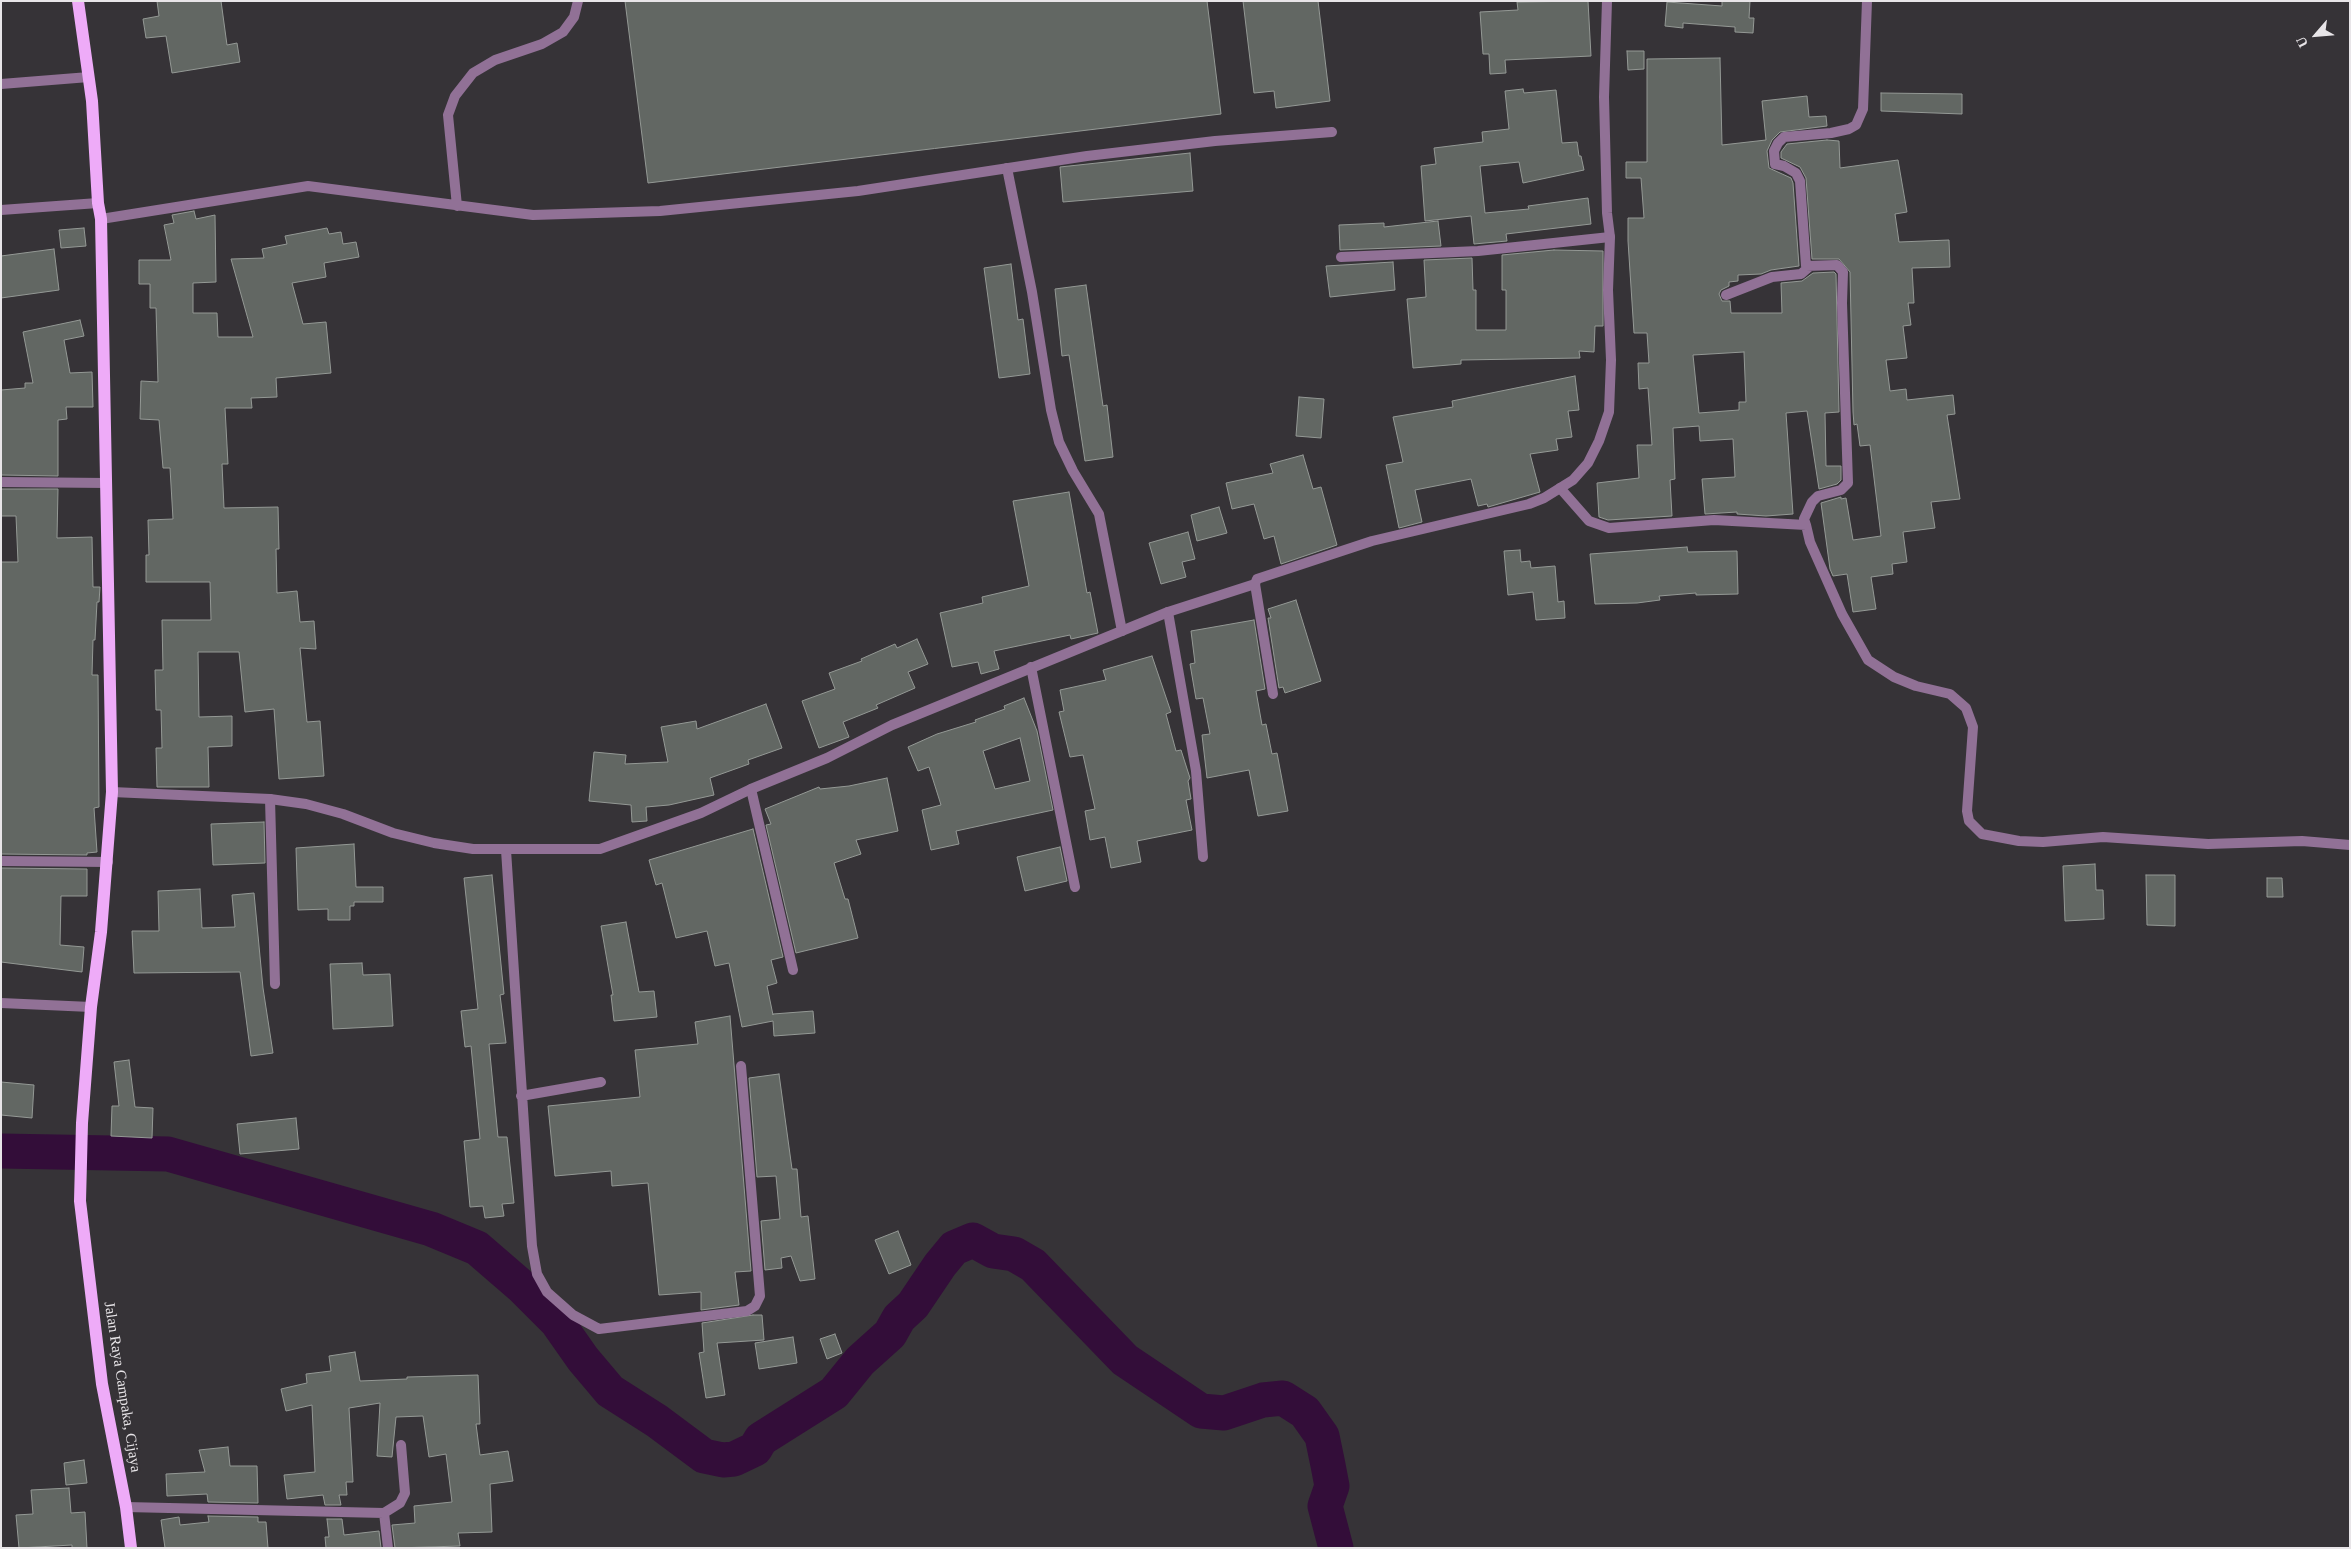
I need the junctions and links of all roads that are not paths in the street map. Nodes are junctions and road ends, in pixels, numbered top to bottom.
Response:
1 (78, 1) edge
2 (578, 1) edge
3 (1607, 1) edge
4 (1867, 1) edge
5 (89, 77) junction
6 (1, 84) edge
7 (1332, 132) dead end
8 (1007, 168) junction
9 (98, 203) junction
10 (457, 206) junction
11 (1, 210) edge
12 (101, 219) junction
13 (1610, 237) junction
14 (1341, 257) dead end
15 (1809, 267) junction
16 (1726, 295) dead end
17 (1, 482) edge
18 (107, 483) junction
19 (1560, 488) junction
20 (1806, 525) junction
21 (1255, 584) junction
22 (1168, 612) junction
23 (1122, 631) junction
24 (1031, 667) junction
25 (1273, 694) dead end
26 (751, 789) junction
27 (112, 792) junction
28 (270, 799) junction
29 (2350, 845) edge
30 (506, 850) junction
31 (1203, 857) dead end
32 (1, 861) edge
33 (108, 862) junction
34 (1075, 888) dead end
35 (793, 970) dead end
36 (275, 984) dead end
37 (1, 1003) edge
38 (90, 1007) junction
39 (741, 1066) dead end
40 (601, 1082) dead end
41 (521, 1096) junction
42 (401, 1445) dead end
43 (126, 1507) junction
44 (384, 1513) junction
45 (131, 1548) edge
46 (388, 1548) edge

1 - 5 main road, Jalan Raya Campaka, Cijaya
2 - 10 street
3 - 13 street
4 - 15 street
5 - 6 street
5 - 9 main road, Jalan Raya Campaka, Cijaya
7 - 8 street
8 - 10 street
8 - 23 street
9 - 11 street
9 - 12 main road, Jalan Raya Campaka, Cijaya
10 - 12 street
12 - 18 main road, Jalan Raya Campaka, Cijaya
13 - 14 street
13 - 19 street
15 - 16 street
15 - 20 street
17 - 18 street
18 - 27 main road, Jalan Raya Campaka, Cijaya
19 - 20 street
19 - 21 street
20 - 29 street
21 - 22 street
21 - 25 street
22 - 23 street
22 - 31 street
23 - 24 street
24 - 26 street
24 - 34 street
26 - 30 street
26 - 35 street
27 - 28 street
27 - 33 main road, Jalan Raya Campaka, Cijaya
28 - 30 street
28 - 36 street
30 - 41 street
32 - 33 street
33 - 38 main road, Jalan Raya Campaka, Cijaya
37 - 38 street
38 - 43 main road, Jalan Raya Campaka, Cijaya
39 - 41 street
40 - 41 street
42 - 44 street
43 - 44 street
43 - 45 main road, Jalan Raya Campaka, Cijaya
44 - 46 street

